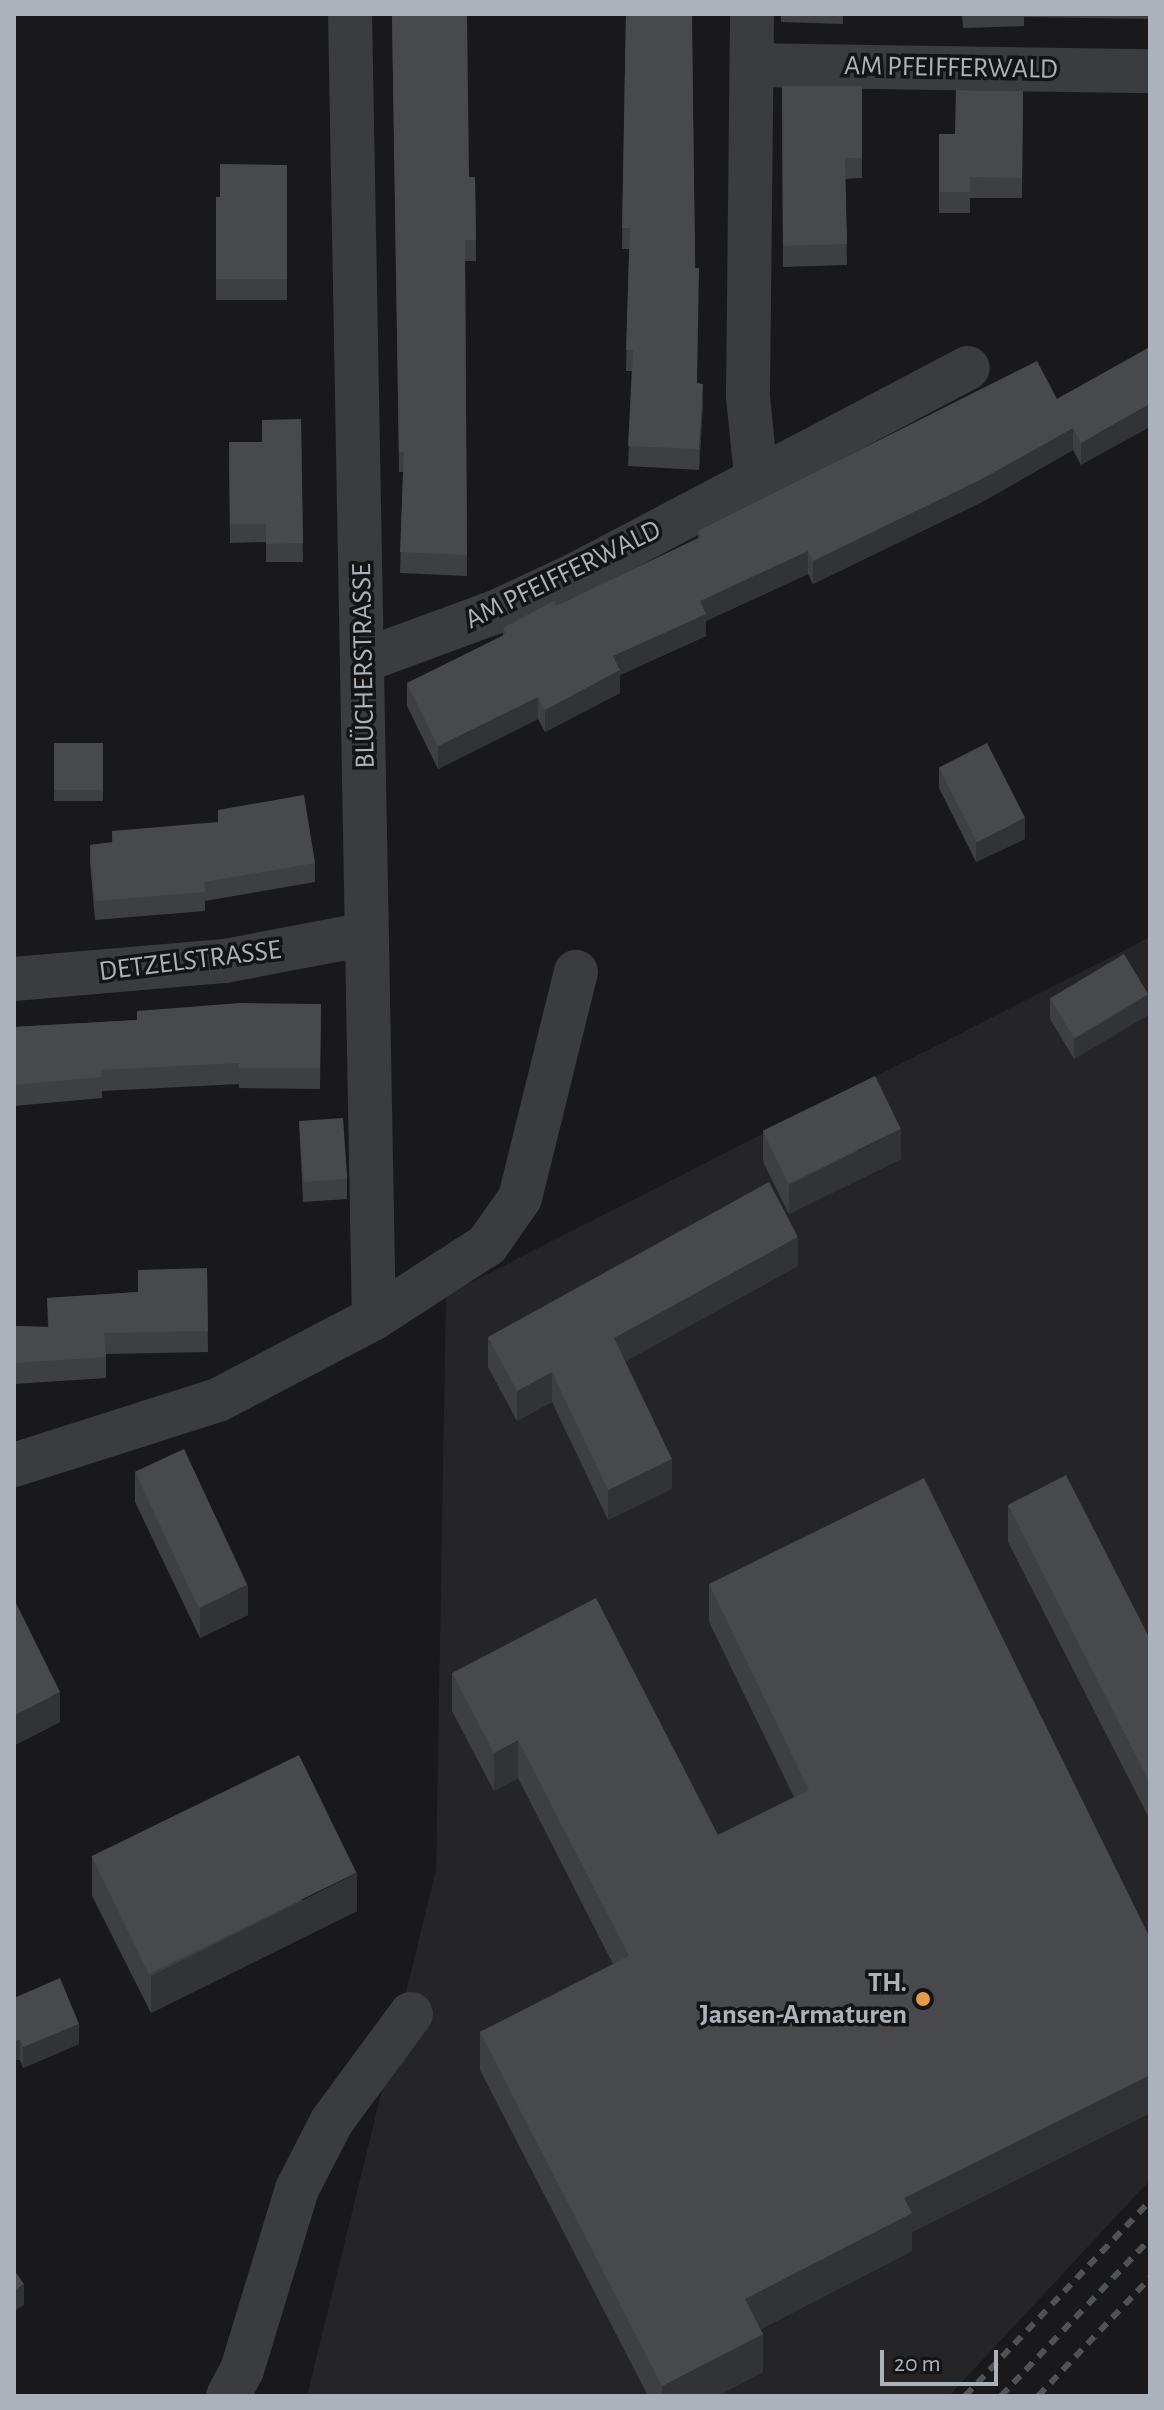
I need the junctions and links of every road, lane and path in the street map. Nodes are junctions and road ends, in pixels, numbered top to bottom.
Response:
1 (350, 14) edge
2 (752, 14) edge
3 (753, 65) junction
4 (1150, 71) edge
5 (968, 368) dead end
6 (756, 476) junction
7 (365, 660) junction
8 (366, 934) junction
9 (576, 972) dead end
10 (14, 979) edge
11 (374, 1318) junction
12 (14, 1465) edge
13 (411, 2014) dead end
14 (228, 2396) edge

1 - 7 street, BLÜCHERSTRASSE
2 - 3 street
3 - 4 street, AM PFEIFFERWALD
3 - 6 street
5 - 6 street, AM PFEIFFERWALD
6 - 7 street, AM PFEIFFERWALD
7 - 8 street, BLÜCHERSTRASSE
8 - 10 street, DETZELSTRASSE
8 - 11 street, BLÜCHERSTRASSE
9 - 11 street
11 - 12 street
13 - 14 street

